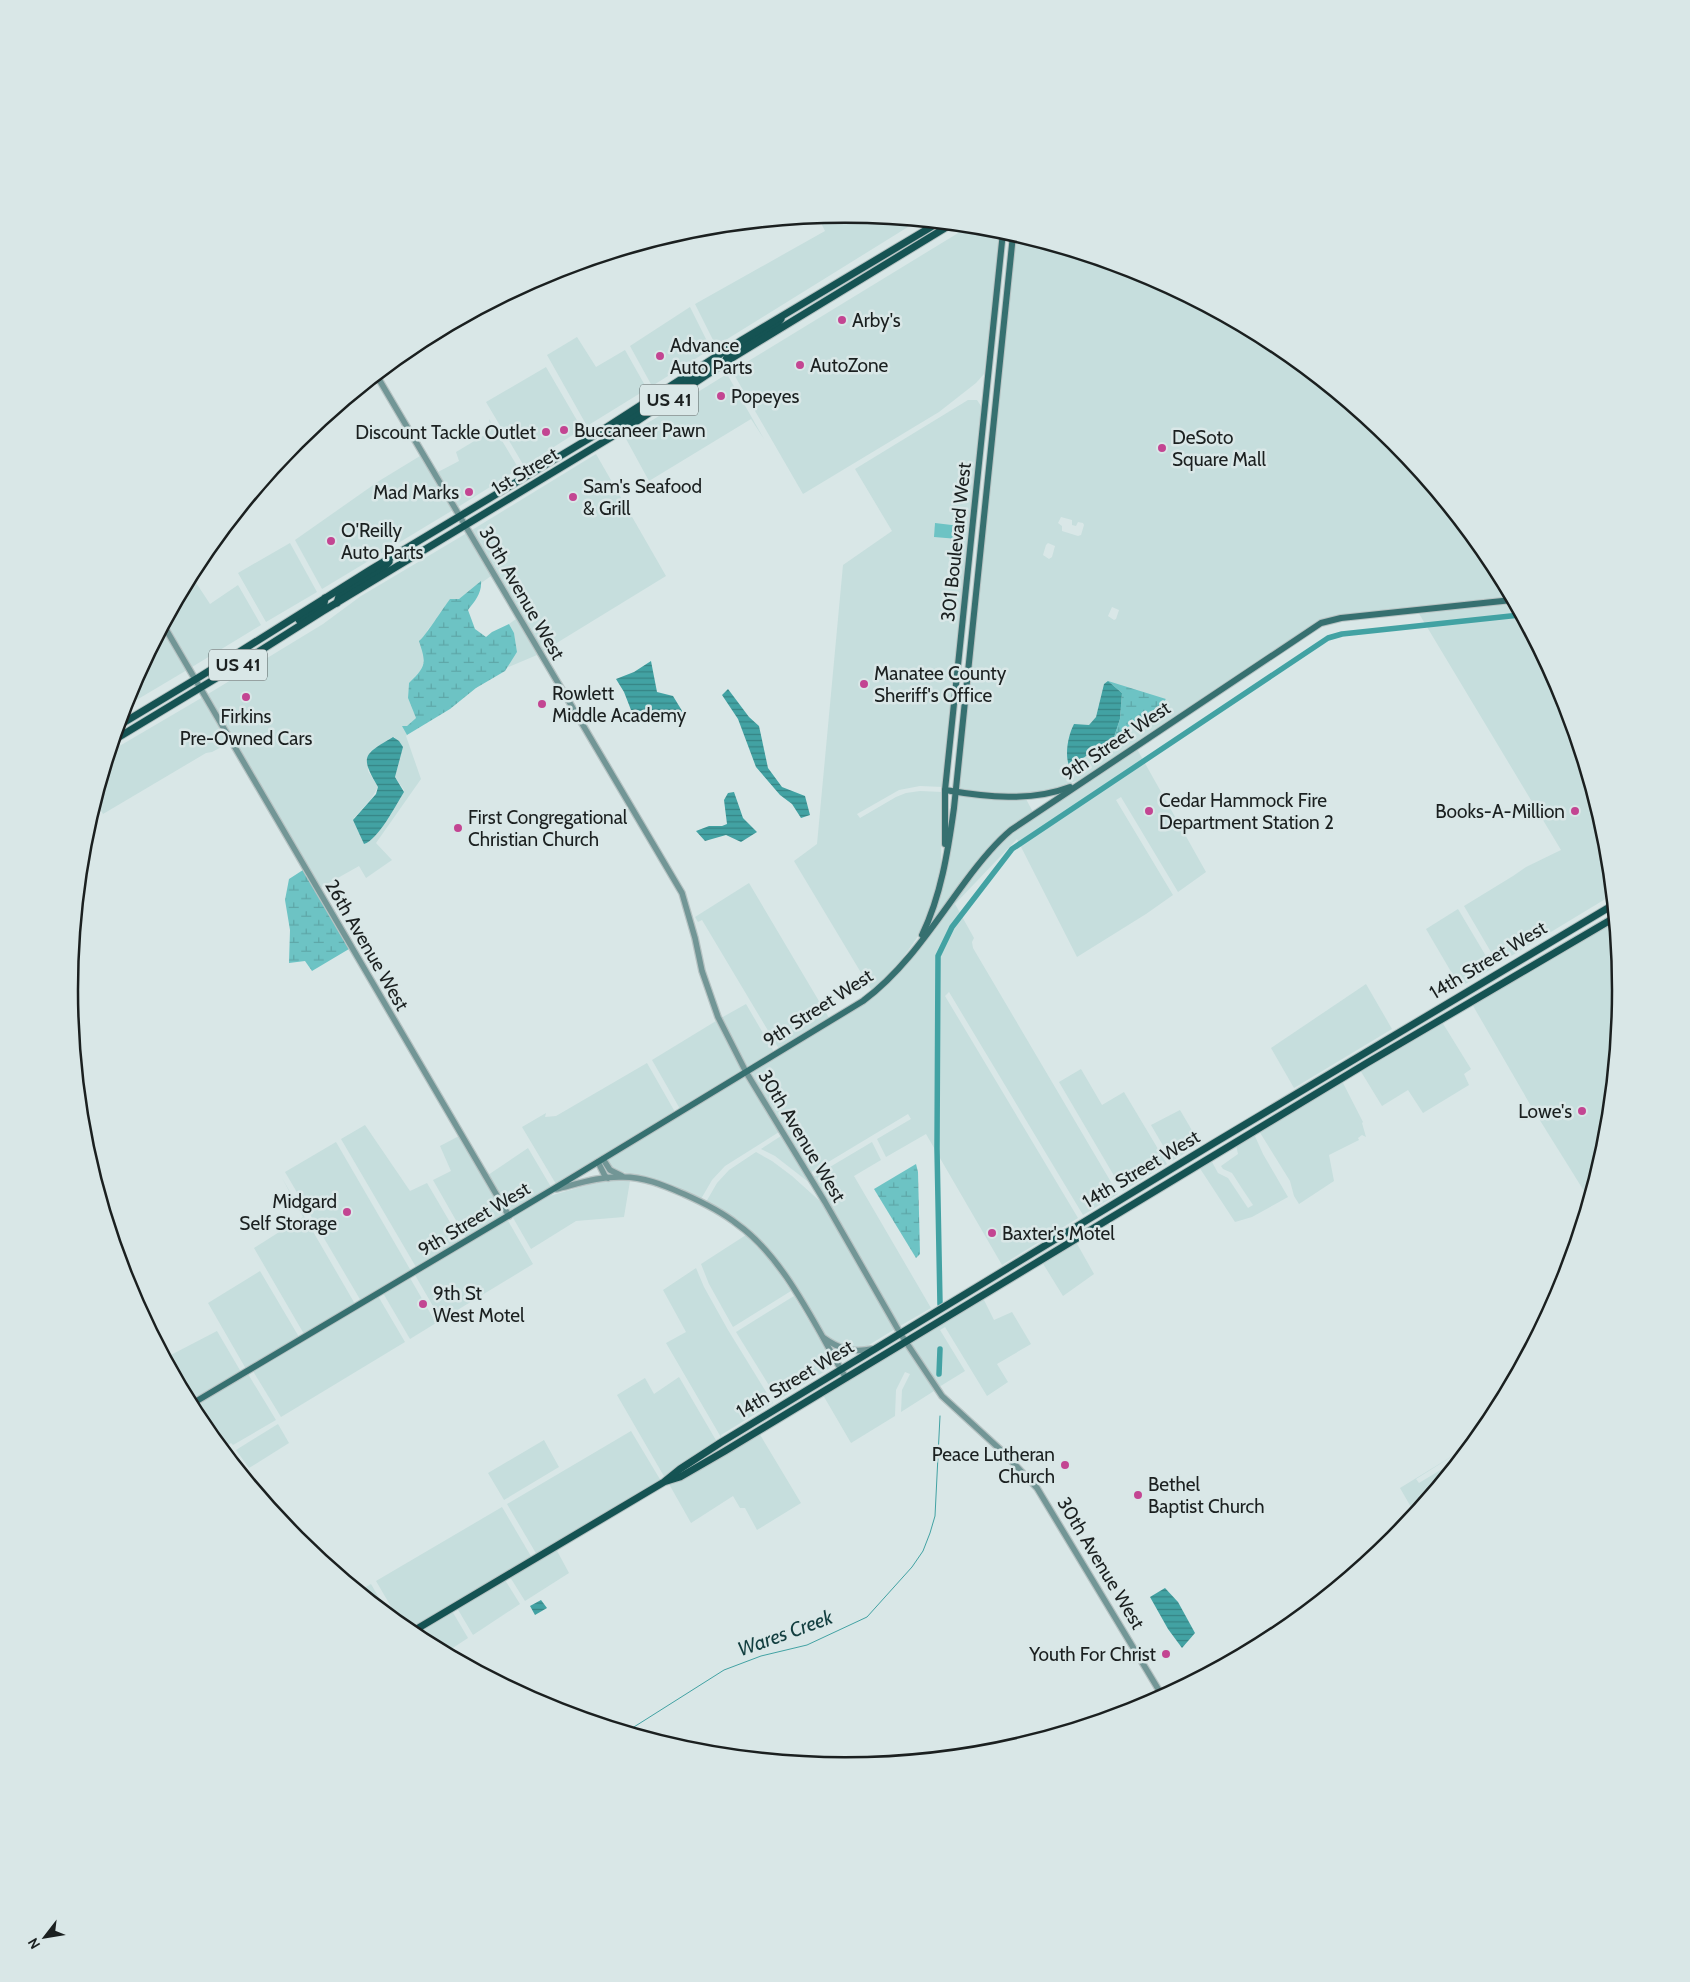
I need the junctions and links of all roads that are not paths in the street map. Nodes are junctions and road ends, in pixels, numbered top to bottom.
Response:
1 (929, 228) edge
2 (942, 230) edge
3 (1002, 240) edge
4 (1011, 242) edge
5 (788, 312) junction
6 (717, 355) junction
7 (724, 363) junction
8 (380, 381) edge
9 (655, 396) junction
10 (667, 401) junction
11 (597, 446) junction
12 (460, 516) junction
13 (465, 525) junction
14 (394, 556) junction
15 (324, 598) junction
16 (1506, 601) edge
17 (337, 603) junction
18 (167, 632) edge
19 (275, 641) junction
20 (195, 680) junction
21 (201, 688) junction
22 (127, 721) edge
23 (121, 736) edge
24 (1083, 781) junction
25 (946, 790) junction
26 (956, 792) junction
27 (945, 855) junction
28 (1608, 908) edge
29 (1609, 918) edge
30 (1609, 921) edge
31 (1594, 930) junction
32 (912, 951) junction
33 (746, 1072) junction
34 (600, 1161) junction
35 (624, 1177) junction
36 (608, 1178) junction
37 (551, 1190) junction
38 (508, 1216) junction
39 (900, 1333) junction
40 (821, 1335) junction
41 (906, 1342) junction
42 (876, 1348) junction
43 (841, 1369) junction
44 (846, 1378) junction
45 (197, 1401) edge
46 (664, 1482) junction
47 (418, 1628) edge
48 (1159, 1691) edge

1 - 5 main road, 1st Street / US 41
2 - 7 main road, 1st Street / US 41
3 - 25 main road, 301 Boulevard West
4 - 26 main road, 301 Boulevard West
5 - 6 main road, 1st Street / US 41
5 - 7 main road
6 - 9 main road, 1st Street / US 41
6 - 10 main road
7 - 10 main road, 1st Street / US 41
8 - 12 street, 30th Avenue West
9 - 11 main road
9 - 12 main road, 1st Street / US 41
10 - 11 main road, 1st Street / US 41
11 - 13 main road, 1st Street / US 41
12 - 13 street, 30th Avenue West
12 - 14 main road, 1st Street / US 41
13 - 17 main road, 1st Street / US 41
13 - 33 street, 30th Avenue West
14 - 15 main road, 1st Street / US 41
14 - 17 main road
15 - 19 main road
15 - 20 main road, 1st Street / US 41
16 - 24 main road, 9th Street West
17 - 19 main road, 1st Street / US 41
18 - 20 street, 26th Avenue West
19 - 21 main road, 1st Street / US 41
20 - 21 street, 26th Avenue West
20 - 22 main road, 1st Street / US 41
21 - 23 main road, 1st Street / US 41
21 - 38 street, 26th Avenue West
24 - 26 main road
24 - 32 main road, 9th Street West
25 - 26 main road
25 - 27 main road, 301 Boulevard West
26 - 27 main road, 301 Boulevard West
27 - 32 main road, 301 Boulevard West
28 - 39 main road, 14th Street West
29 - 31 main road
30 - 31 main road, 14th Street West
31 - 41 main road, 14th Street West
32 - 33 main road, 9th Street West
33 - 34 main road, 9th Street West
33 - 39 street, 30th Avenue West
34 - 35 street
34 - 36 street
34 - 37 main road, 9th Street West
35 - 36 street
35 - 40 street
36 - 37 street
37 - 38 main road, 9th Street West
38 - 45 main road, 9th Street West
39 - 41 street, 30th Avenue West
39 - 42 main road, 14th Street West
40 - 42 street
40 - 43 street
41 - 44 main road, 14th Street West
41 - 48 street, 30th Avenue West
42 - 43 main road, 14th Street West
43 - 44 street
43 - 46 main road, 14th Street West
44 - 46 main road, 14th Street West
46 - 47 main road, 14th Street West

